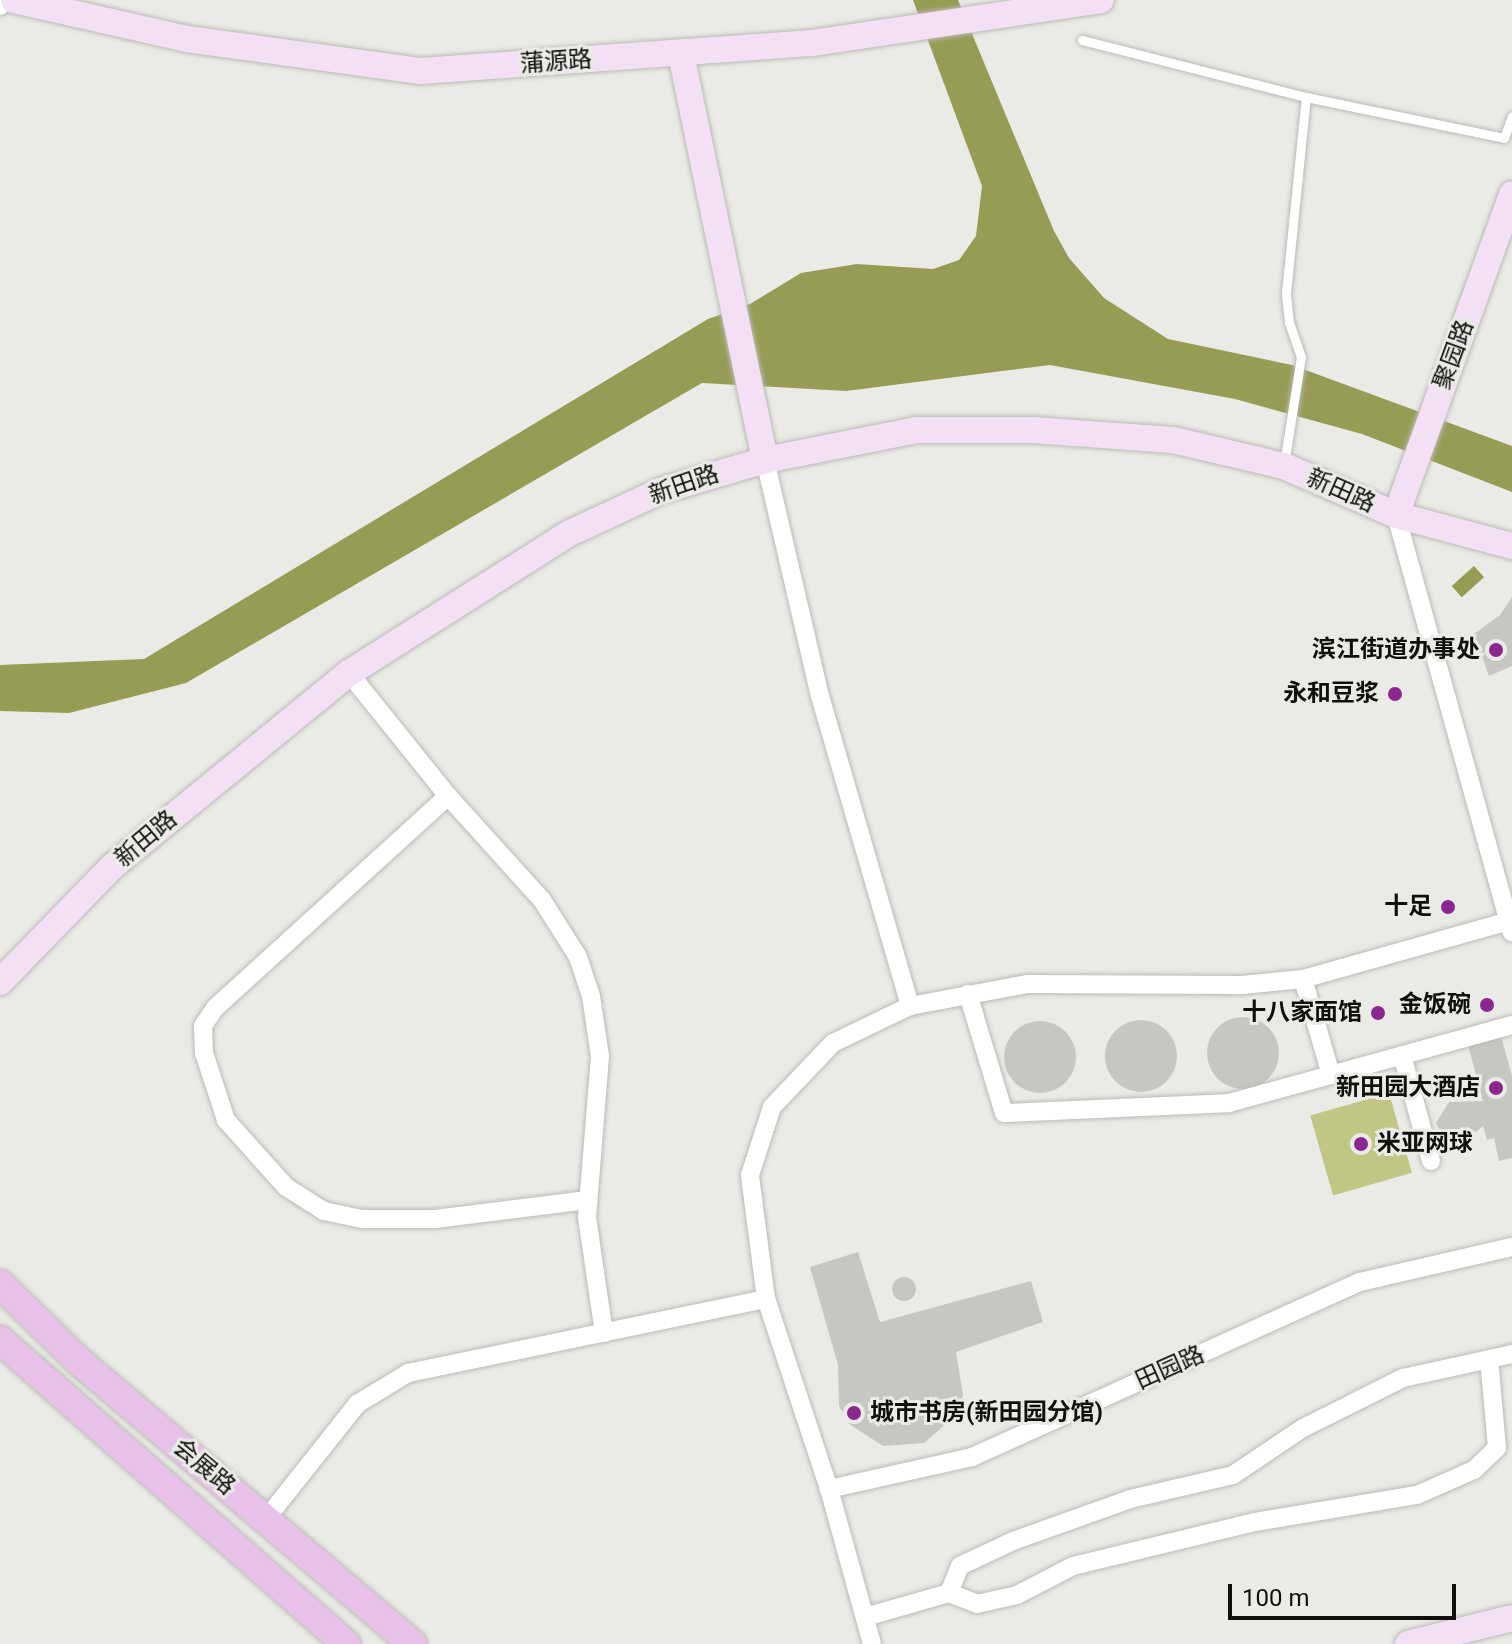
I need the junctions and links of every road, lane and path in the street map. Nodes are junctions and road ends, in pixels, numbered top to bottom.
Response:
1 (1, 0) edge
2 (14, 0) edge
3 (1101, 0) edge
4 (0, 6) edge
5 (1082, 40) dead end
6 (681, 54) junction
7 (1306, 97) junction
8 (1512, 116) edge
9 (1512, 194) edge
10 (765, 460) junction
11 (1284, 466) junction
12 (1396, 515) junction
13 (1512, 546) edge
14 (349, 673) junction
15 (448, 796) junction
16 (1510, 926) edge
17 (1303, 979) junction
18 (0, 982) edge
19 (968, 994) junction
20 (910, 1006) junction
21 (1512, 1025) edge
22 (1402, 1055) junction
23 (1331, 1075) junction
24 (1431, 1161) dead end
25 (588, 1200) junction
26 (1512, 1247) edge
27 (0, 1284) edge
28 (766, 1299) junction
29 (604, 1333) junction
30 (0, 1340) edge
31 (1512, 1354) edge
32 (1489, 1359) junction
33 (829, 1489) junction
34 (266, 1519) junction
35 (949, 1593) junction
36 (865, 1617) junction
37 (1512, 1618) edge
38 (1512, 1635) edge
39 (346, 1644) edge
40 (413, 1644) edge
41 (872, 1644) edge
42 (1408, 1644) edge
43 (1477, 1644) edge

1 - 4 street
2 - 6 street, 蒲源路
3 - 6 street, 蒲源路
5 - 7 lane
6 - 10 street
7 - 8 lane
7 - 11 lane
9 - 12 street, 聚园路
10 - 11 street, 新田路
10 - 14 street, 新田路
10 - 20 street
11 - 12 street, 新田路
12 - 13 street, 新田路
12 - 16 street
14 - 15 street
14 - 18 street, 新田路
15 - 25 street
15 - 25 street
16 - 17 street
17 - 19 street
17 - 23 street
19 - 20 street
19 - 23 street
20 - 28 street
21 - 22 street
22 - 23 street
22 - 24 street
25 - 29 street
26 - 33 street, 田园路
27 - 34 main road, 会展路
28 - 29 street
28 - 33 street
29 - 34 street
30 - 39 main road, 会展路
31 - 32 street
32 - 35 street
32 - 35 street
33 - 36 street
34 - 40 main road, 会展路
35 - 36 street
36 - 41 street
37 - 42 street
38 - 43 street

